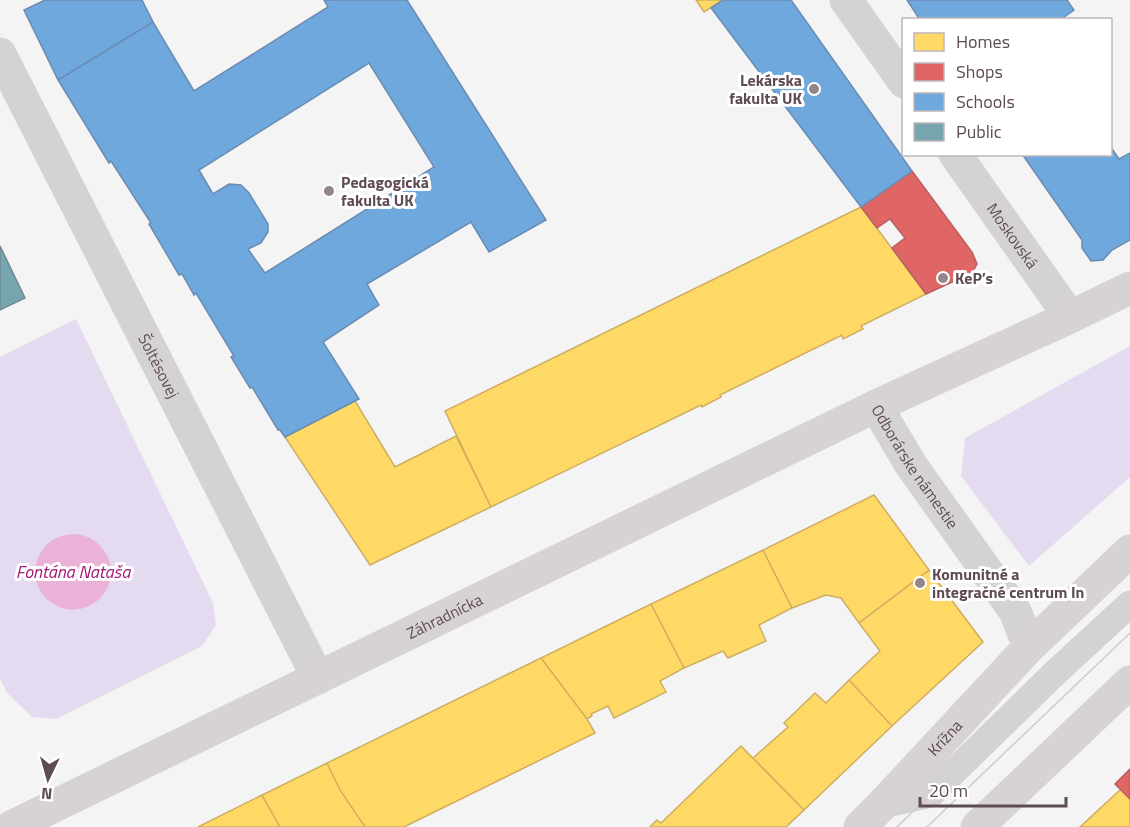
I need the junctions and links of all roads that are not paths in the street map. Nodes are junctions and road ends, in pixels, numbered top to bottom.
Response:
1 (846, 0) edge
2 (0, 54) edge
3 (902, 81) edge
4 (956, 156) edge
5 (1130, 288) edge
6 (1070, 317) junction
7 (876, 406) junction
8 (1130, 551) edge
9 (1130, 604) edge
10 (1029, 647) junction
11 (318, 678) junction
12 (1130, 682) edge
13 (871, 816) edge
14 (11, 827) edge
15 (977, 827) edge

1 - 3 street
2 - 11 street, Šoltésovej
4 - 6 street, Moskovská
5 - 6 street, Odborárske námestie
6 - 7 street, Odborárske námestie
7 - 10 street, Odborárske námestie
7 - 11 street, Záhradnícka
8 - 10 street
9 - 13 lane
10 - 13 street, Krížna
11 - 14 street, Záhradnícka
12 - 15 street

